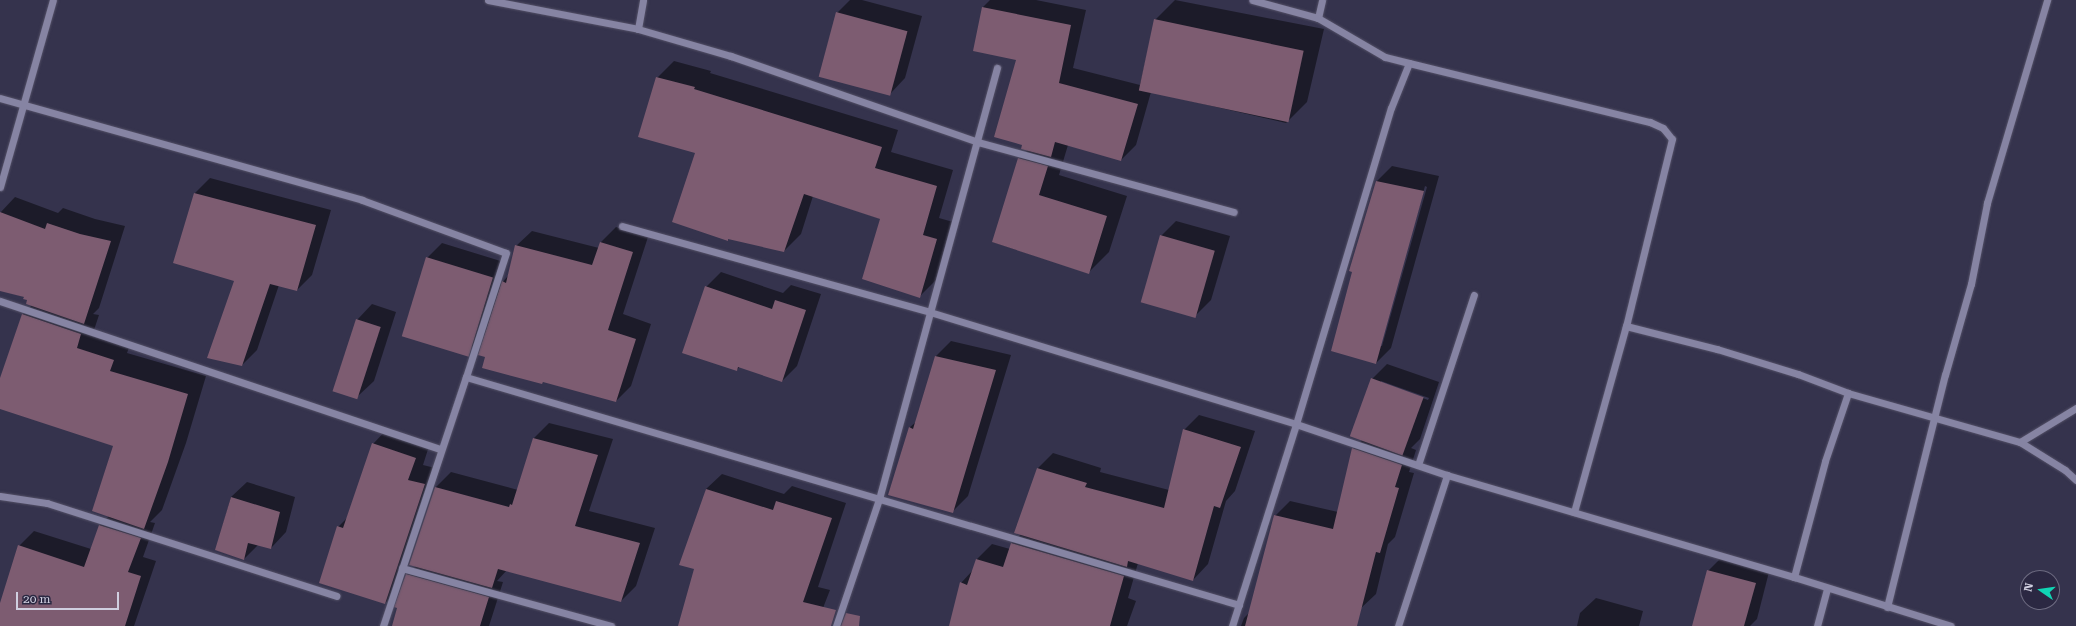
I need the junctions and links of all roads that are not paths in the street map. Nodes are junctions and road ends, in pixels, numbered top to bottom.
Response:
1 (53, 0) edge
2 (488, 0) edge
3 (643, 0) edge
4 (1252, 0) edge
5 (1322, 0) edge
6 (2047, 0) edge
7 (1318, 18) junction
8 (638, 29) junction
9 (1409, 63) junction
10 (997, 68) dead end
11 (0, 98) edge
12 (24, 106) junction
13 (978, 142) junction
14 (0, 187) edge
15 (1234, 212) dead end
16 (622, 226) dead end
17 (1474, 295) dead end
18 (0, 301) edge
19 (930, 312) junction
20 (1626, 326) junction
21 (466, 377) junction
22 (1848, 393) junction
23 (2076, 408) edge
24 (1935, 418) junction
25 (1296, 424) junction
26 (2020, 442) junction
27 (441, 450) junction
28 (1418, 465) junction
29 (1447, 475) junction
30 (2076, 480) edge
31 (0, 496) edge
32 (879, 499) junction
33 (1574, 512) junction
34 (402, 568) junction
35 (1794, 577) junction
36 (1828, 588) junction
37 (336, 596) dead end
38 (1239, 605) junction
39 (1887, 608) junction
40 (383, 626) edge
41 (612, 626) edge
42 (836, 626) edge
43 (1232, 626) edge
44 (1398, 626) edge
45 (1817, 626) edge
46 (1951, 626) edge

1 - 12 street
2 - 8 street
3 - 8 street
4 - 7 street
5 - 7 street
6 - 24 street
7 - 9 street
8 - 13 street
9 - 20 street
9 - 25 street
10 - 13 street
11 - 12 street
12 - 14 street
12 - 21 street
13 - 15 street
13 - 19 street
16 - 19 street
17 - 28 street
18 - 27 street
19 - 25 street
19 - 32 street
20 - 22 street
20 - 33 street
21 - 27 street
21 - 32 street
22 - 24 street
22 - 35 street
23 - 26 street
24 - 26 street
24 - 39 street
25 - 28 street
25 - 38 street
26 - 30 street
27 - 34 street
28 - 29 street
29 - 33 street
29 - 44 street
31 - 37 street
32 - 38 street
32 - 42 street
33 - 35 street
34 - 40 street
34 - 41 street
35 - 36 street
36 - 39 street
36 - 45 street
38 - 43 street
39 - 46 street

